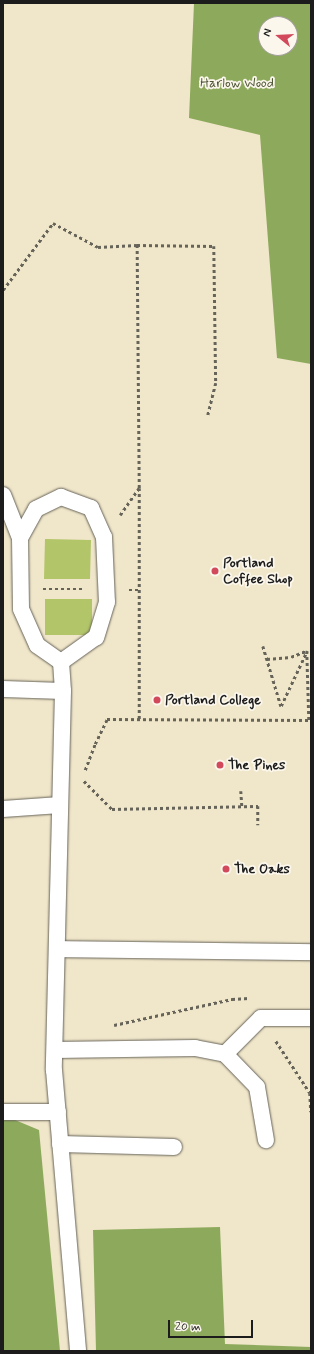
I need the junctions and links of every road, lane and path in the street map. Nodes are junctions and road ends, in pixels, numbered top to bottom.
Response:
1 (137, 245) junction
2 (3, 290) edge
3 (208, 415) dead end
4 (139, 488) junction
5 (3, 495) edge
6 (104, 537) junction
7 (20, 538) junction
8 (20, 589) junction
9 (107, 589) junction
10 (139, 590) junction
11 (263, 646) dead end
12 (307, 651) junction
13 (267, 659) junction
14 (62, 662) junction
15 (3, 689) edge
16 (63, 691) junction
17 (139, 719) junction
18 (310, 720) edge
19 (61, 777) junction
20 (82, 779) junction
21 (241, 791) dead end
22 (60, 805) junction
23 (242, 806) junction
24 (3, 809) edge
25 (258, 824) dead end
26 (57, 949) junction
27 (311, 952) edge
28 (250, 998) junction
29 (257, 998) dead end
30 (261, 1018) junction
31 (311, 1018) edge
32 (109, 1026) dead end
33 (55, 1050) junction
34 (225, 1054) junction
35 (3, 1112) edge
36 (58, 1112) junction
37 (311, 1112) edge
38 (266, 1140) dead end
39 (60, 1144) junction
40 (174, 1147) dead end
41 (78, 1351) edge

1 - 2 path
1 - 3 path
1 - 4 path
4 - 6 path
4 - 10 path
5 - 7 lane
6 - 7 lane
6 - 9 lane
7 - 8 lane
8 - 9 path
8 - 14 lane
9 - 10 path
9 - 14 lane
10 - 17 path
11 - 13 path
12 - 13 path
12 - 13 path
12 - 18 path
14 - 16 lane
15 - 16 lane
16 - 19 lane
17 - 18 path
17 - 20 path
19 - 20 path
19 - 22 lane
20 - 23 path
21 - 23 path
22 - 24 lane
22 - 26 lane
23 - 25 path
26 - 27 lane
26 - 33 lane
28 - 29 path
28 - 30 path
28 - 32 path
30 - 31 lane
30 - 34 lane
30 - 37 path
33 - 34 lane
33 - 36 lane
34 - 38 lane
35 - 36 lane
36 - 39 lane
39 - 40 lane
39 - 41 lane

